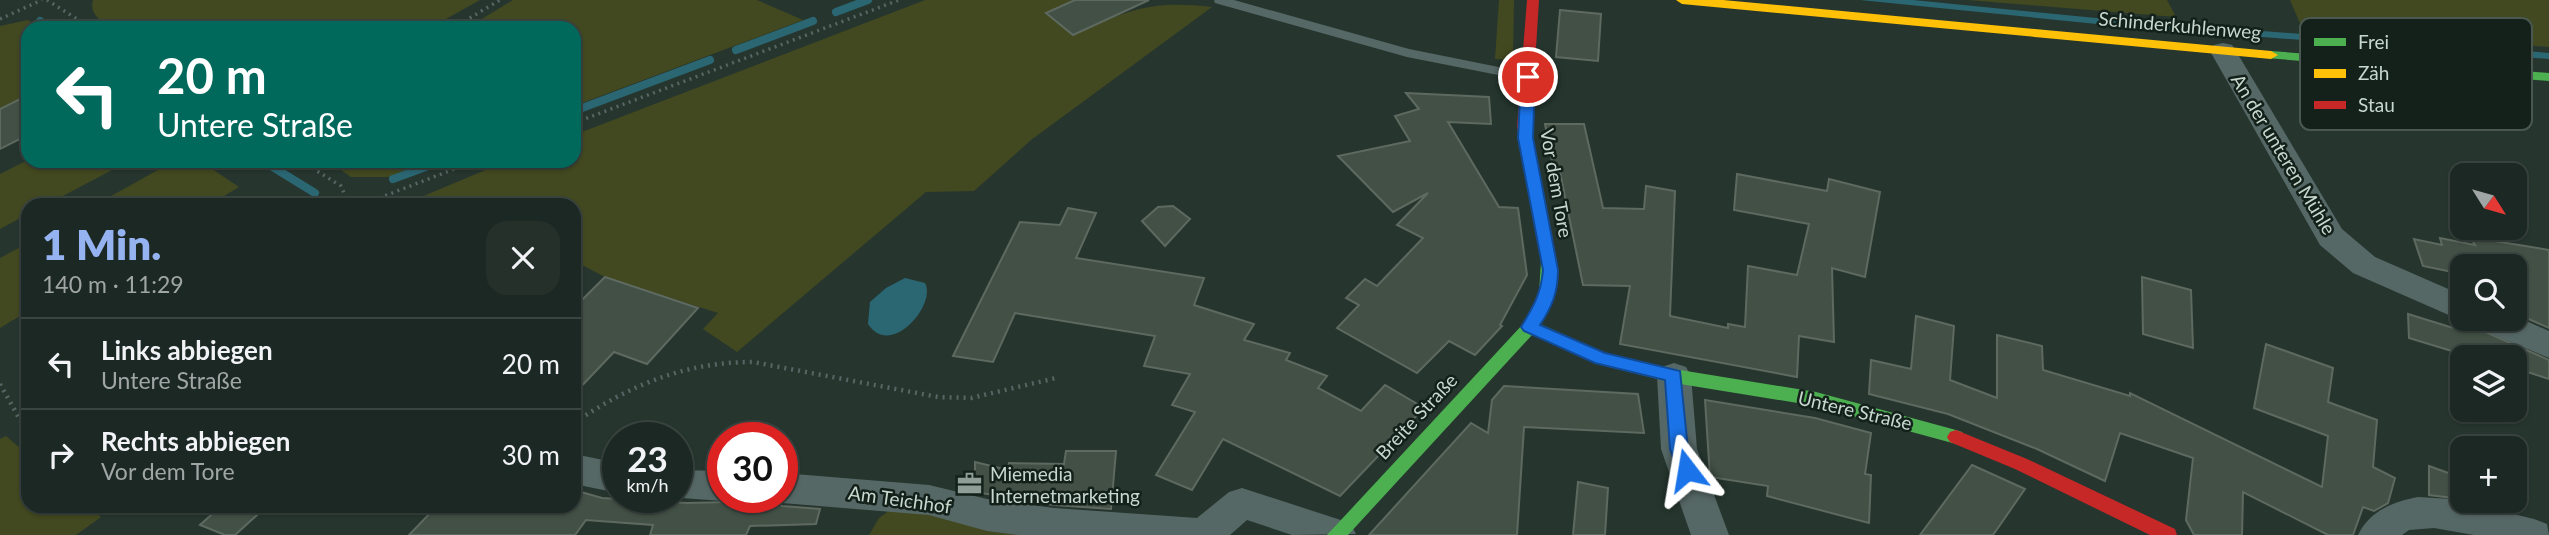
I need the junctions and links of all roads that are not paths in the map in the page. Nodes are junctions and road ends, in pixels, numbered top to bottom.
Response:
1 (1220, 0) edge
2 (1533, 0) edge
3 (1682, 0) edge
4 (2223, 51) junction
5 (2300, 57) edge
6 (1528, 77) junction
7 (2450, 303) edge
8 (1530, 327) junction
9 (2517, 331) edge
10 (2549, 345) edge
11 (1674, 376) junction
12 (581, 470) edge
13 (602, 475) edge
14 (798, 489) edge
15 (1336, 534) edge
16 (1710, 535) edge
17 (2168, 535) edge
18 (2377, 535) edge
19 (2534, 535) edge

1 - 6 lane
2 - 6 street, Vor dem Tore
3 - 4 street, Schinderkuhlenweg
4 - 5 street, Schinderkuhlenweg
4 - 7 street, An der unteren Mühle
6 - 8 street, Vor dem Tore
8 - 11 street, Untere Straße
8 - 15 street, Breite Straße
9 - 10 street
11 - 16 street
11 - 17 street, Untere Straße
12 - 13 street
14 - 15 street, Am Teichhof
18 - 19 street

